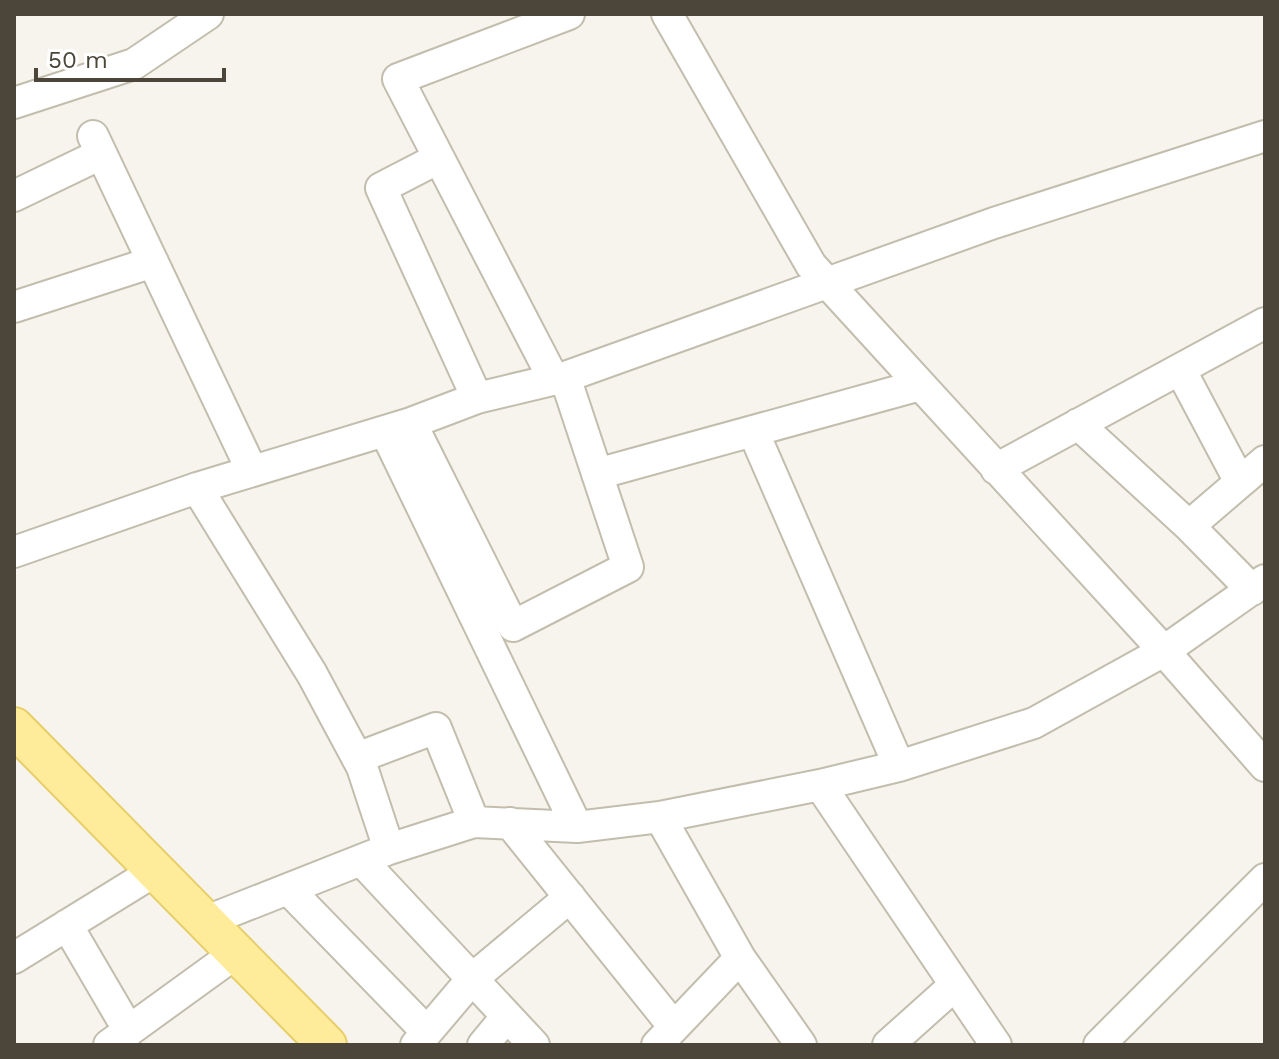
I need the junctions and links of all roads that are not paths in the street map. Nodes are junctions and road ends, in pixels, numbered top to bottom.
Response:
1 (208, 14) edge
2 (569, 14) edge
3 (667, 14) edge
4 (14, 103) edge
5 (1265, 136) edge
6 (439, 158) junction
7 (14, 196) edge
8 (153, 262) junction
9 (828, 283) junction
10 (14, 307) edge
11 (1265, 323) edge
12 (1180, 369) junction
13 (559, 378) junction
14 (920, 385) junction
15 (477, 398) junction
16 (1078, 424) junction
17 (398, 427) junction
18 (753, 431) junction
19 (1265, 461) edge
20 (996, 469) junction
21 (252, 471) junction
22 (597, 474) junction
23 (1240, 482) junction
24 (197, 488) junction
25 (1189, 526) junction
26 (14, 552) edge
27 (1258, 585) edge
28 (1164, 651) junction
29 (14, 727) edge
30 (357, 758) junction
31 (899, 766) junction
32 (1265, 766) edge
33 (820, 785) junction
34 (660, 817) junction
35 (474, 822) junction
36 (510, 823) junction
37 (577, 827) junction
38 (375, 855) junction
39 (155, 871) junction
40 (1265, 879) edge
41 (288, 889) junction
42 (570, 897) junction
43 (204, 922) junction
44 (67, 925) junction
45 (236, 953) junction
46 (14, 958) edge
47 (740, 958) junction
48 (472, 979) junction
49 (955, 985) junction
50 (507, 1016) junction
51 (666, 1036) edge
52 (119, 1038) edge
53 (422, 1038) edge
54 (986, 1041) edge
55 (327, 1045) edge
56 (483, 1045) edge
57 (534, 1045) edge
58 (801, 1045) edge
59 (888, 1045) edge
60 (1099, 1045) edge

1 - 4 street
2 - 6 street
3 - 9 street
5 - 9 street
6 - 13 street
6 - 15 street
7 - 8 street
8 - 10 street
8 - 21 street
9 - 13 street
9 - 14 street
11 - 12 street
12 - 16 street
12 - 23 street
13 - 15 street
13 - 22 street
14 - 18 street
14 - 20 street
15 - 17 street
16 - 20 street
16 - 25 street
17 - 21 street
17 - 22 street
17 - 37 street
18 - 22 street
18 - 31 street
19 - 23 street
20 - 28 street
21 - 24 street
23 - 25 street
24 - 26 street
24 - 30 street
25 - 27 street
27 - 28 street
28 - 31 street
28 - 32 street
29 - 39 main road
30 - 35 street
30 - 38 street
31 - 33 street
33 - 34 street
33 - 49 street
34 - 37 street
34 - 47 street
35 - 36 street
35 - 38 street
36 - 37 street
36 - 42 street
38 - 41 street
38 - 48 street
39 - 43 main road
39 - 44 street
40 - 60 street
41 - 43 street
41 - 53 street
42 - 48 street
42 - 51 street
43 - 45 main road
44 - 46 street
44 - 52 street
45 - 52 street
45 - 55 main road
47 - 51 street
47 - 58 street
48 - 50 street
48 - 53 street
49 - 54 street
49 - 59 street
50 - 56 street
50 - 57 street

